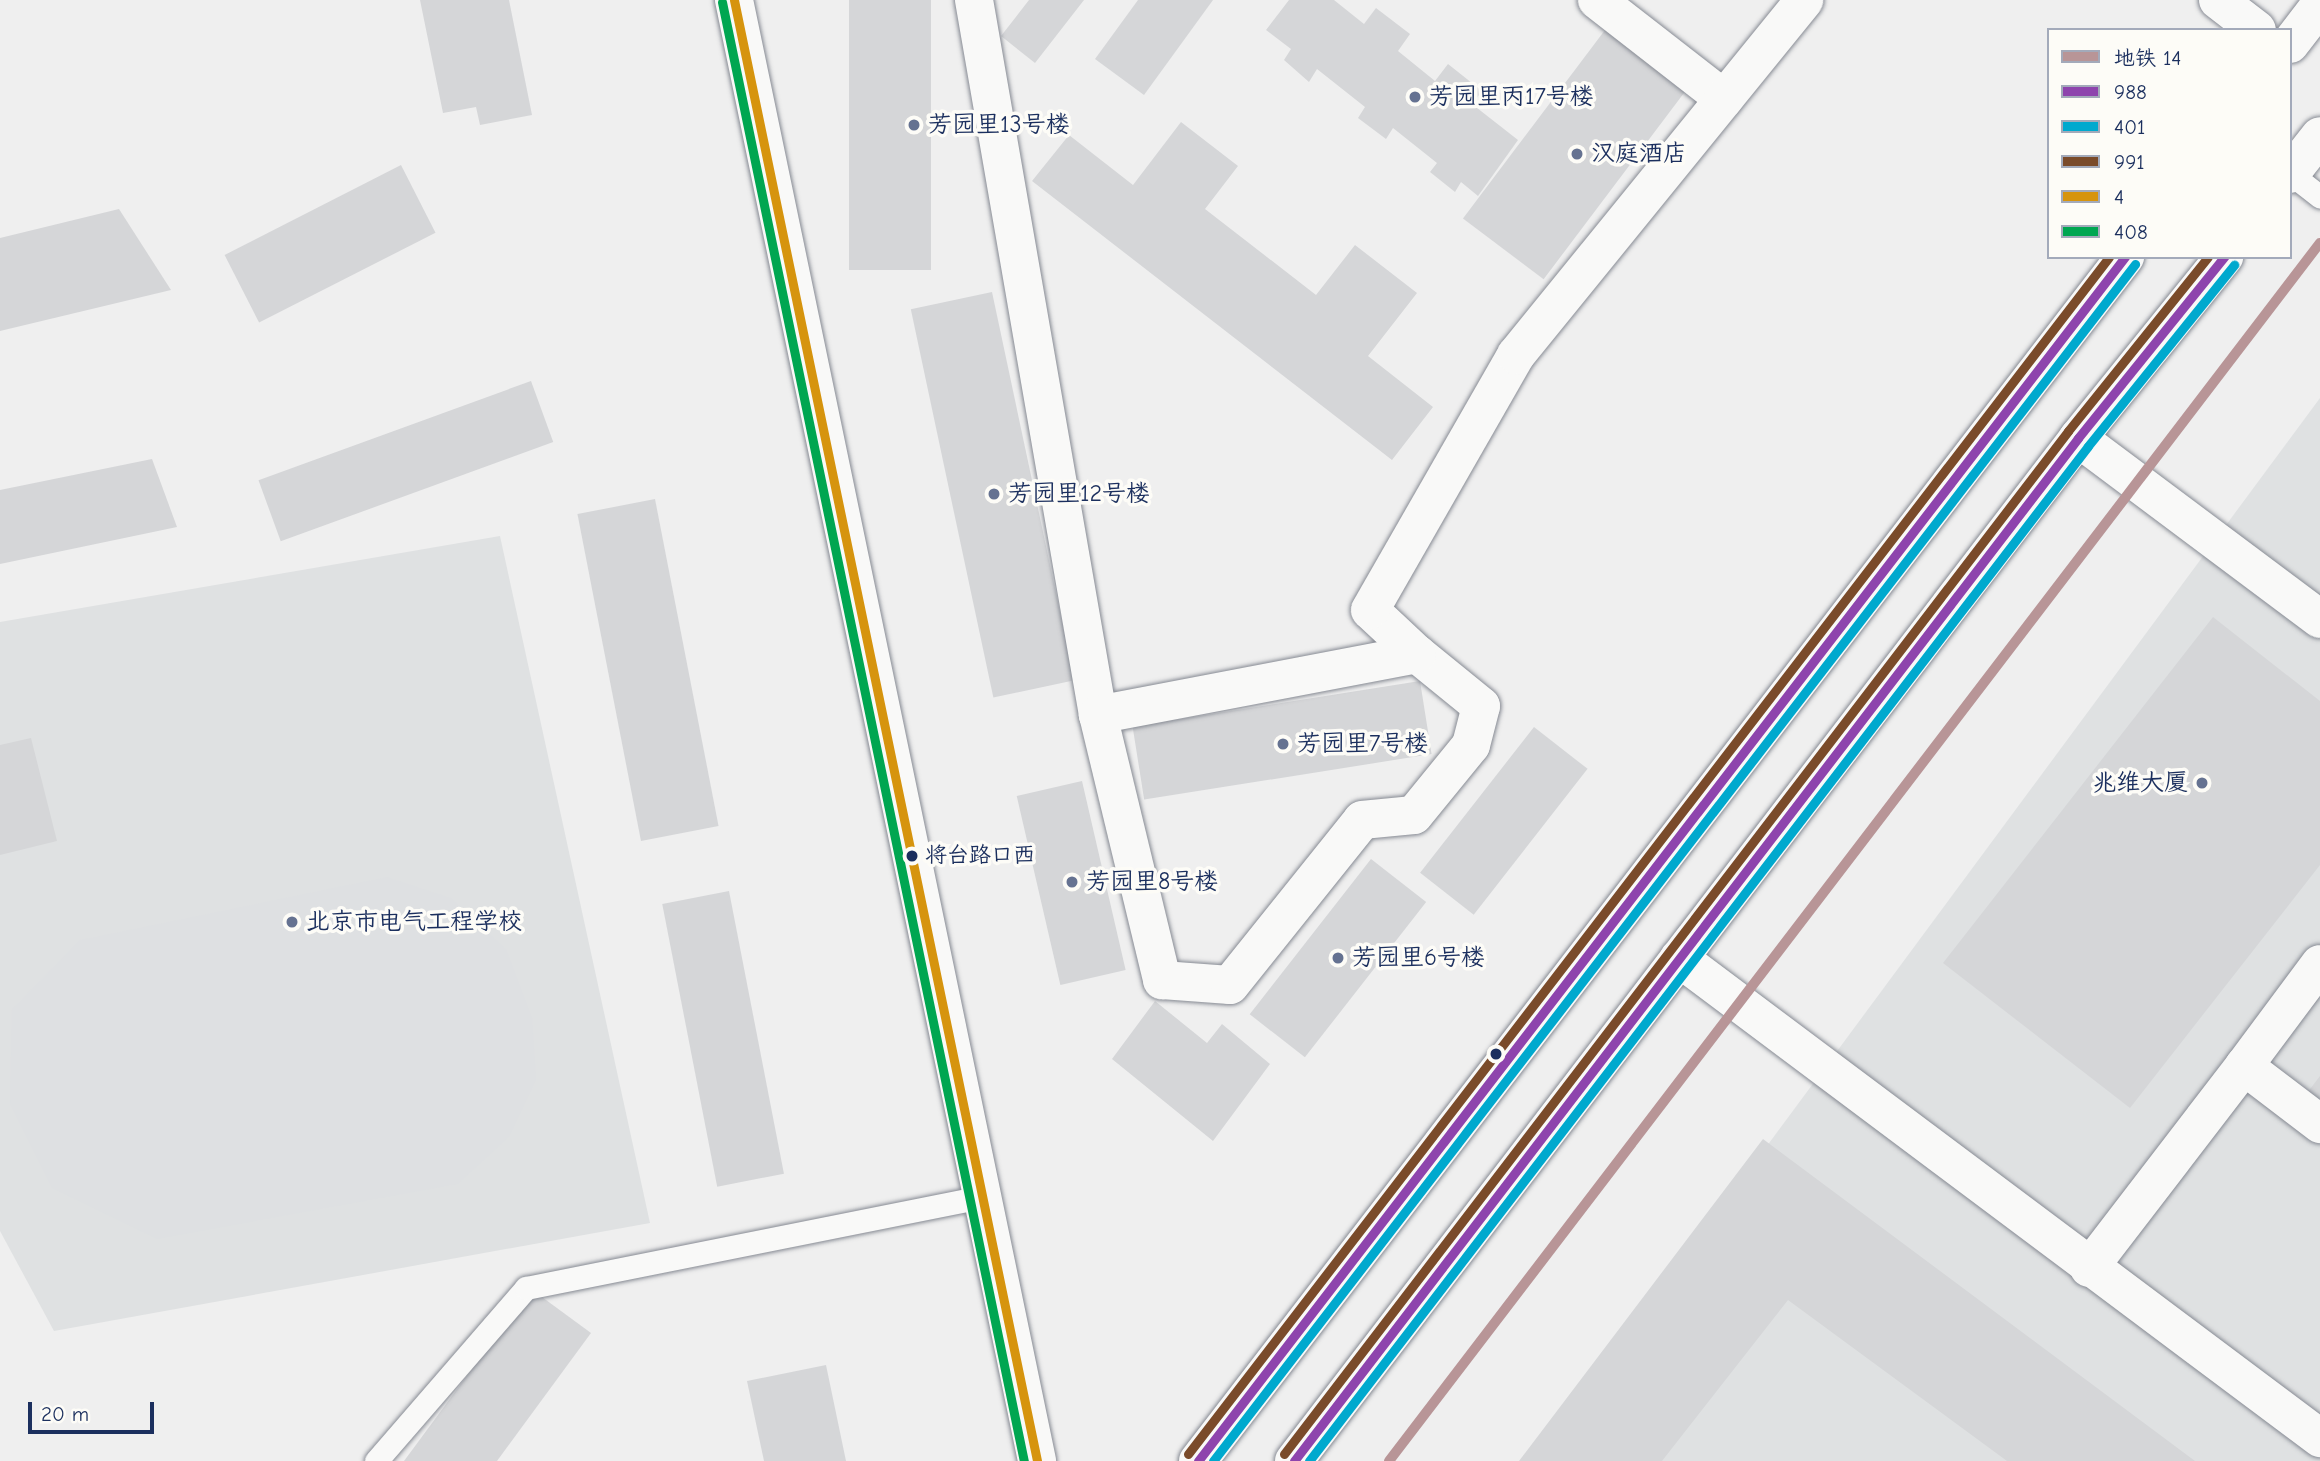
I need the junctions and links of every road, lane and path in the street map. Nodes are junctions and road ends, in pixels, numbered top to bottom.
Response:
1 (734, 0) edge
2 (974, 0) edge
3 (1597, 0) edge
4 (1804, 0) edge
5 (2218, 0) edge
6 (2320, 5) edge
7 (2254, 28) edge
8 (2292, 41) edge
9 (1724, 99) junction
10 (2320, 136) edge
11 (2292, 171) edge
12 (2292, 176) edge
13 (2320, 197) edge
14 (2123, 259) edge
15 (2222, 259) edge
16 (2078, 438) junction
17 (2320, 619) edge
18 (1417, 654) junction
19 (1098, 715) junction
20 (1679, 958) junction
21 (2320, 964) edge
22 (2244, 1066) junction
23 (2320, 1124) edge
24 (982, 1197) junction
25 (2089, 1268) junction
26 (2320, 1438) edge
27 (376, 1461) edge
28 (1037, 1461) edge
29 (1198, 1461) edge
30 (1294, 1461) edge

1 - 24 main road
2 - 19 main road
3 - 9 main road
4 - 9 main road
5 - 7 main road
6 - 8 main road
9 - 18 main road
10 - 11 main road
12 - 13 lane
14 - 29 main road
15 - 16 main road
16 - 17 main road
16 - 20 main road
18 - 19 main road
18 - 19 main road
20 - 25 main road
20 - 30 main road
21 - 22 main road
22 - 23 main road
22 - 25 main road
24 - 27 lane
24 - 28 main road
25 - 26 main road

